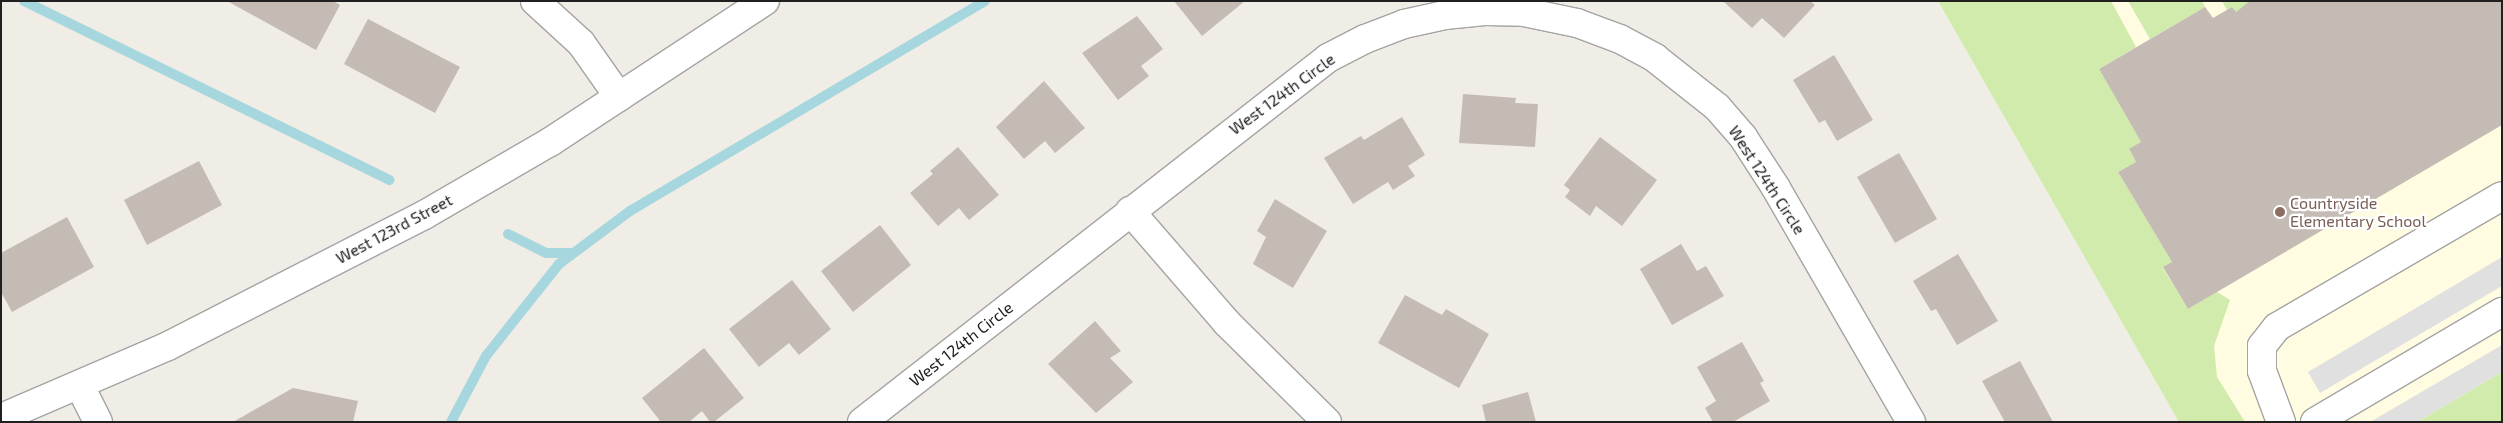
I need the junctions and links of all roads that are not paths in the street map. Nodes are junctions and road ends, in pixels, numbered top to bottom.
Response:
1 (536, 1) edge
2 (765, 1) edge
3 (619, 97) junction
4 (2502, 196) edge
5 (1130, 211) junction
6 (2502, 312) edge
7 (80, 386) junction
8 (1, 418) edge
9 (98, 422) edge
10 (862, 422) edge
11 (1327, 422) edge
12 (1911, 422) edge
13 (2281, 422) edge
14 (2315, 422) edge

1 - 3 street
2 - 3 street, West 123rd Street
3 - 7 street, West 123rd Street
4 - 13 street
5 - 10 street, West 124th Circle
5 - 11 street
5 - 12 street, West 124th Circle
6 - 14 street
7 - 8 street, West 123rd Street
7 - 9 street

